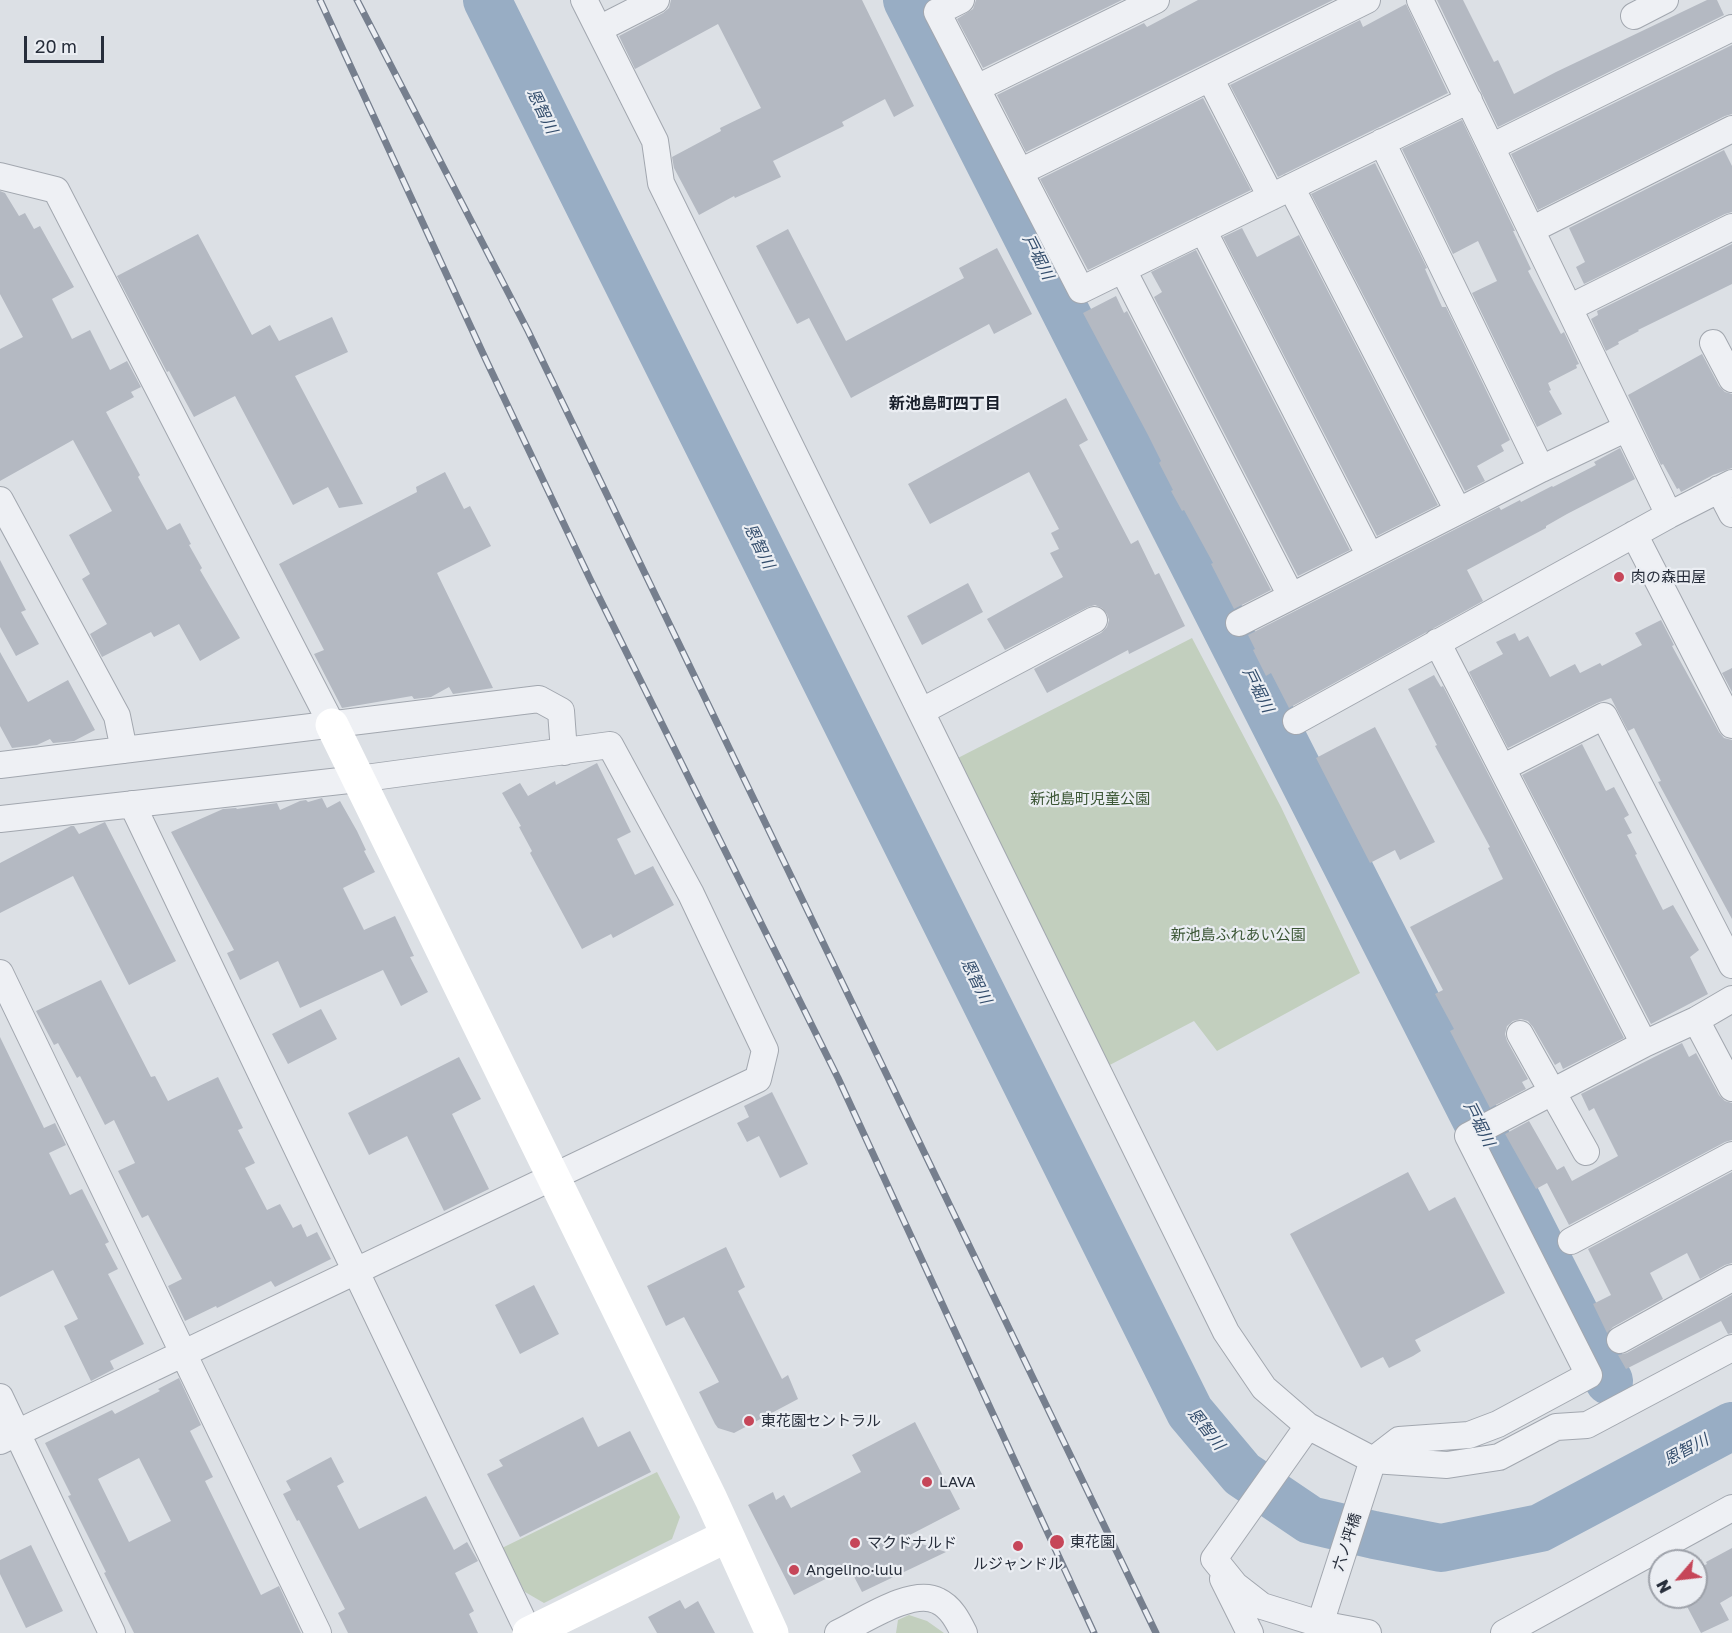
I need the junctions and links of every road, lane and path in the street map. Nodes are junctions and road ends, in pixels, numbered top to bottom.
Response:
1 (584, 0) edge
2 (656, 0) edge
3 (961, 0) edge
4 (1156, 0) edge
5 (1367, 0) edge
6 (1419, 0) edge
7 (1732, 28) edge
8 (598, 29) junction
9 (1210, 78) junction
10 (977, 88) junction
11 (1468, 100) junction
12 (1732, 129) edge
13 (1382, 142) junction
14 (1491, 147) junction
15 (1020, 172) junction
16 (0, 176) edge
17 (1281, 192) junction
18 (1732, 227) edge
19 (1203, 230) junction
20 (1531, 230) junction
21 (1123, 270) junction
22 (1569, 308) junction
23 (1713, 343) dead end
24 (1732, 379) edge
25 (1627, 428) junction
26 (1542, 469) junction
27 (1726, 486) edge
28 (0, 500) edge
29 (1458, 511) junction
30 (1732, 514) edge
31 (1669, 515) junction
32 (1634, 534) junction
33 (1370, 556) junction
34 (1291, 597) junction
35 (1094, 620) dead end
36 (1239, 622) dead end
37 (1437, 642) junction
38 (922, 711) junction
39 (1296, 721) dead end
40 (332, 725) junction
41 (1732, 725) edge
42 (124, 750) junction
43 (564, 752) junction
44 (0, 765) edge
45 (1502, 768) junction
46 (358, 779) junction
47 (132, 804) junction
48 (0, 819) edge
49 (1732, 965) edge
50 (0, 973) edge
51 (1732, 999) edge
52 (1696, 1020) junction
53 (1520, 1034) dead end
54 (1644, 1044) junction
55 (1732, 1088) edge
56 (1552, 1091) junction
57 (1586, 1152) dead end
58 (1732, 1155) edge
59 (554, 1178) junction
60 (1571, 1241) dead end
61 (356, 1272) junction
62 (1732, 1278) edge
63 (1620, 1340) dead end
64 (1732, 1348) edge
65 (184, 1352) junction
66 (0, 1397) edge
67 (1308, 1426) junction
68 (9, 1437) edge
69 (1373, 1460) junction
70 (1732, 1508) edge
71 (727, 1536) junction
72 (1214, 1559) junction
73 (1320, 1624) junction
74 (112, 1633) edge
75 (318, 1633) edge
76 (529, 1633) edge
77 (772, 1633) edge
78 (838, 1633) edge
79 (964, 1633) edge
80 (1250, 1633) edge
81 (1368, 1633) edge
82 (1504, 1633) edge

1 - 8 street
2 - 8 street
3 - 10 street
4 - 10 street
5 - 9 street
6 - 11 street
7 - 14 street
8 - 38 street
9 - 15 street
9 - 17 street
10 - 15 street
11 - 13 street
11 - 14 street
12 - 20 street
13 - 17 street
13 - 26 street
14 - 20 street
15 - 21 street
16 - 40 street
17 - 19 street
17 - 29 street
18 - 22 street
19 - 21 street
19 - 33 street
20 - 22 street
21 - 34 street
22 - 25 street
23 - 24 street
25 - 26 street
25 - 31 street
26 - 29 street
27 - 30 street
27 - 31 street
28 - 42 street
29 - 33 street
31 - 32 street
32 - 37 street
32 - 41 street
33 - 34 street
34 - 36 street
35 - 38 street
37 - 39 street
37 - 45 street
38 - 67 street
40 - 42 street
40 - 43 street
40 - 46 street
42 - 44 street
43 - 46 street
43 - 59 street
45 - 49 street
45 - 54 street
46 - 47 street
46 - 59 street
47 - 48 street
47 - 61 street
50 - 65 street
51 - 52 street
52 - 54 street
52 - 55 street
53 - 56 street
54 - 56 street
56 - 57 street
56 - 69 street
58 - 60 street
59 - 61 street
59 - 71 street
61 - 65 street
61 - 76 street
62 - 63 street
64 - 69 street
65 - 68 street
65 - 75 street
66 - 68 street
67 - 69 street
67 - 72 street
68 - 74 street
69 - 73 street, 六ノ坪橋
70 - 82 street
71 - 76 street
71 - 77 street
72 - 73 street
72 - 80 street
73 - 81 street
78 - 79 street

